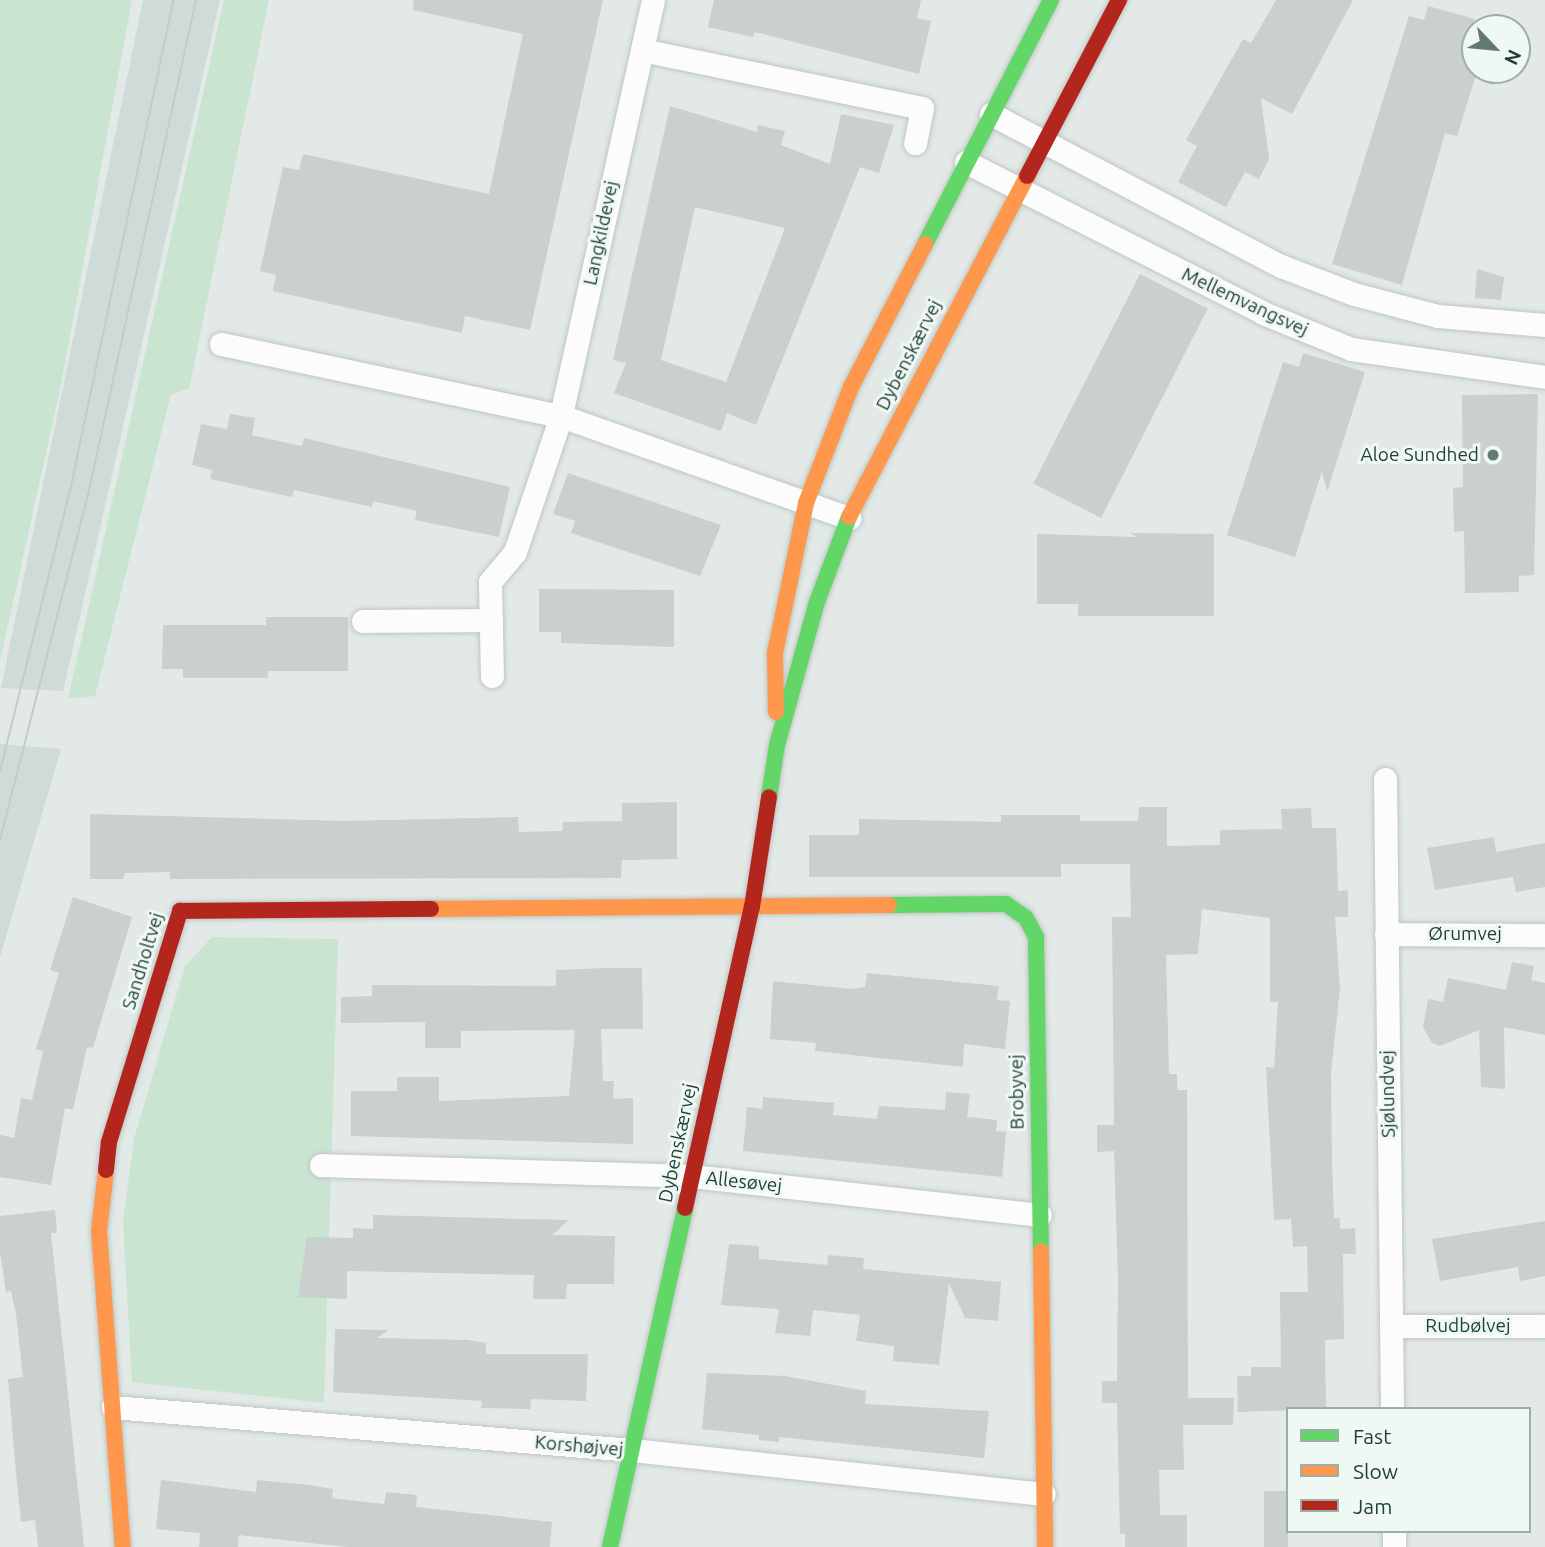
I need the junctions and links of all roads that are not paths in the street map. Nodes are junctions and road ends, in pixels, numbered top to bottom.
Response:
1 (653, 0) edge
2 (1051, 0) edge
3 (1119, 0) edge
4 (642, 50) junction
5 (991, 114) junction
6 (1043, 142) junction
7 (915, 143) dead end
8 (966, 162) junction
9 (1017, 190) junction
10 (1545, 325) edge
11 (221, 344) dead end
12 (1545, 377) edge
13 (561, 416) junction
14 (806, 503) junction
15 (849, 518) junction
16 (363, 621) dead end
17 (491, 621) junction
18 (492, 676) dead end
19 (777, 745) junction
20 (1384, 779) dead end
21 (752, 907) junction
22 (1386, 934) junction
23 (1545, 934) edge
24 (321, 1166) dead end
25 (692, 1176) junction
26 (1040, 1215) junction
27 (1545, 1325) edge
28 (1391, 1326) junction
29 (1392, 1407) edge
30 (113, 1408) junction
31 (632, 1450) junction
32 (1044, 1494) junction
33 (123, 1547) edge
34 (610, 1547) edge
35 (1045, 1547) edge

1 - 4 street, Langkildevej
2 - 5 street, Dybenskærvej
3 - 6 street, Dybenskærvej
4 - 7 street
4 - 13 street, Langkildevej
5 - 6 street
5 - 8 street, Dybenskærvej
6 - 9 street, Dybenskærvej
6 - 10 street
8 - 9 street, Mellemvangsvej
8 - 14 street, Dybenskærvej
9 - 12 street, Mellemvangsvej
9 - 15 street, Dybenskærvej
11 - 13 street
13 - 14 street
13 - 17 street, Langkildevej
14 - 15 street
14 - 19 street, Dybenskærvej
15 - 19 street, Dybenskærvej
16 - 17 street
17 - 18 street, Langkildevej
19 - 21 street, Dybenskærvej
20 - 22 street, Sjølundvej
21 - 25 street, Dybenskærvej
21 - 26 street, Brobyvej
21 - 30 street, Sandholtvej
22 - 23 street, Ørumvej
22 - 28 street, Sjølundvej
24 - 25 street, Allesøvej
25 - 26 street, Allesøvej
25 - 31 street, Dybenskærvej
26 - 32 street, Brobyvej
27 - 28 street, Rudbølvej
28 - 29 street, Sjølundvej
30 - 31 street, Korshøjvej
30 - 33 street, Sandholtvej
31 - 32 street, Korshøjvej
31 - 34 street, Dybenskærvej
32 - 35 street, Brobyvej

